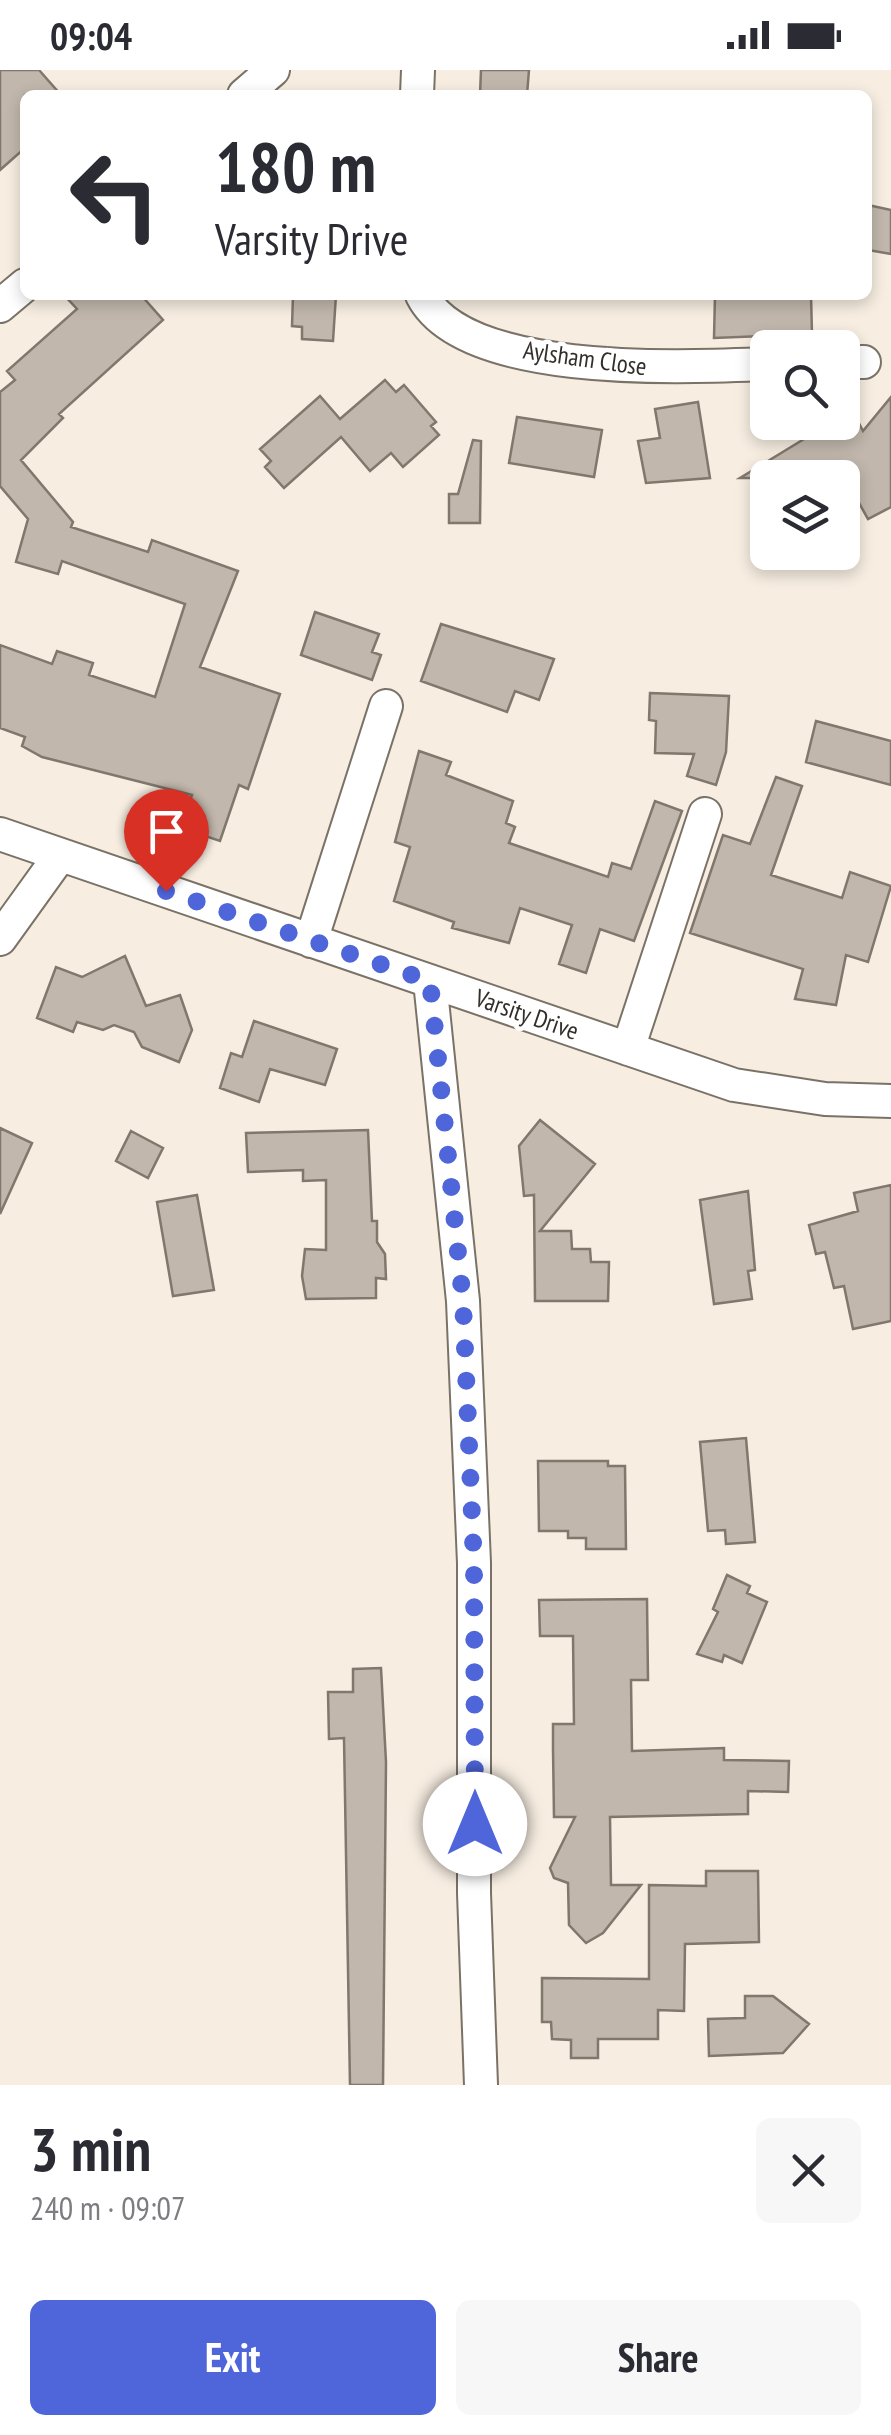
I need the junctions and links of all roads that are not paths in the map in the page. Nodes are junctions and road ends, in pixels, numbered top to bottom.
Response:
1 (273, 70) edge
2 (250, 90) edge
3 (20, 288) edge
4 (426, 300) edge
5 (0, 306) edge
6 (750, 364) edge
7 (386, 706) dead end
8 (705, 814) dead end
9 (0, 834) edge
10 (58, 857) junction
11 (0, 939) edge
12 (311, 941) junction
13 (430, 981) junction
14 (628, 1049) junction
15 (891, 1101) edge
16 (481, 2085) edge

1 - 2 street
3 - 5 street
4 - 6 street, Aylsham Close
7 - 12 street
8 - 14 street
9 - 10 street, Varsity Drive
10 - 11 street
10 - 12 street, Varsity Drive
12 - 13 street, Varsity Drive
13 - 14 street, Varsity Drive
13 - 16 street
14 - 15 street, Varsity Drive

